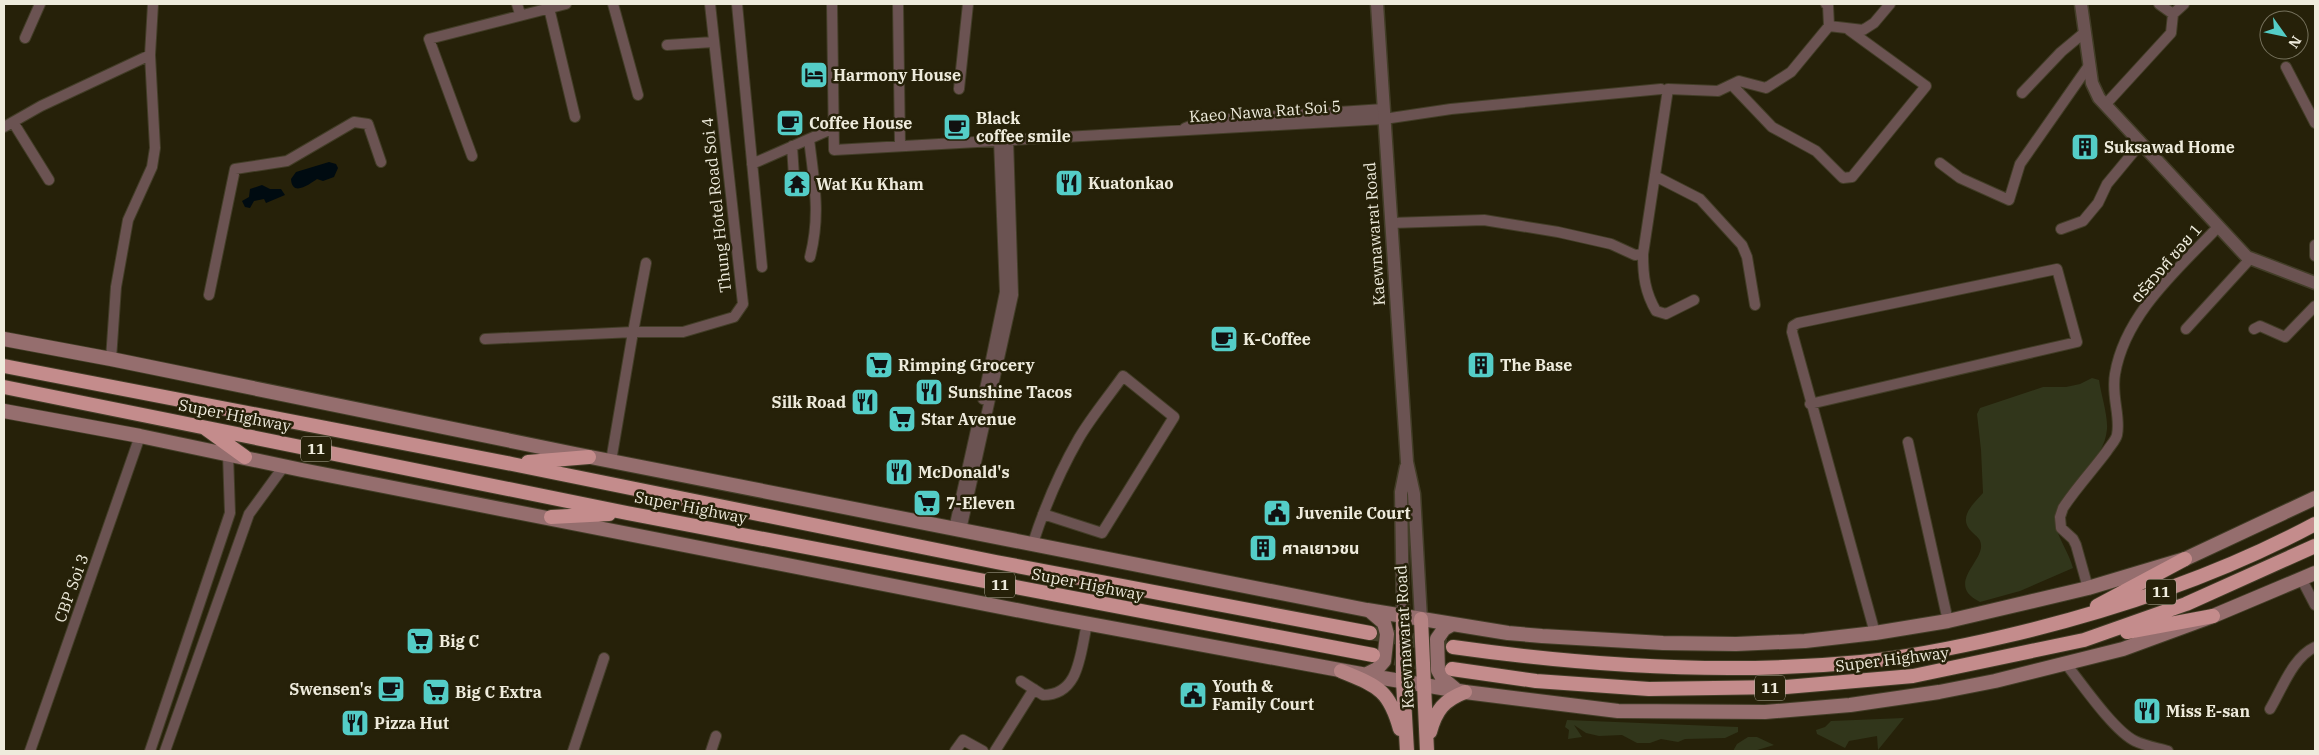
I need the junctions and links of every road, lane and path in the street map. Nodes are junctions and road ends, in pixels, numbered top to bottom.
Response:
1 (40, 4) edge
2 (153, 4) edge
3 (566, 4) edge
4 (613, 4) edge
5 (710, 4) edge
6 (737, 4) edge
7 (832, 4) edge
8 (898, 4) edge
9 (968, 4) edge
10 (1377, 4) edge
11 (1826, 4) edge
12 (2081, 4) edge
13 (2159, 4) edge
14 (2184, 4) edge
15 (1884, 6) edge
16 (549, 8) junction
17 (519, 9) edge
18 (2173, 14) junction
19 (1829, 26) junction
20 (1848, 30) junction
21 (2085, 32) junction
22 (25, 38) dead end
23 (713, 42) junction
24 (667, 46) dead end
25 (150, 55) junction
26 (2090, 64) junction
27 (2286, 67) dead end
28 (1732, 85) junction
29 (959, 89) dead end
30 (1661, 89) dead end
31 (2022, 93) dead end
32 (638, 95) dead end
33 (2105, 105) junction
34 (1384, 114) junction
35 (575, 117) dead end
36 (2315, 123) edge
37 (8, 124) edge
38 (834, 128) junction
39 (809, 139) junction
40 (1004, 140) junction
41 (2140, 143) junction
42 (792, 146) junction
43 (900, 146) junction
44 (472, 156) dead end
45 (381, 162) dead end
46 (1940, 163) dead end
47 (752, 164) junction
48 (1655, 176) junction
49 (49, 180) dead end
50 (794, 192) dead end
51 (1391, 223) junction
52 (2218, 227) junction
53 (2061, 229) dead end
54 (2315, 246) edge
55 (1643, 254) junction
56 (2315, 256) edge
57 (810, 257) dead end
58 (2250, 258) junction
59 (646, 263) dead end
60 (762, 267) dead end
61 (2315, 282) edge
62 (209, 295) dead end
63 (1694, 300) dead end
64 (1755, 304) dead end
65 (2315, 306) edge
66 (2186, 329) dead end
67 (2254, 329) dead end
68 (633, 332) junction
69 (4, 339) edge
70 (485, 339) dead end
71 (111, 359) junction
72 (4, 366) edge
73 (4, 387) edge
74 (1810, 404) junction
75 (4, 412) edge
76 (200, 425) junction
77 (140, 436) junction
78 (1908, 442) dead end
79 (228, 454) junction
80 (245, 457) junction
81 (590, 457) junction
82 (610, 460) junction
83 (1407, 462) junction
84 (512, 464) junction
85 (284, 466) junction
86 (2315, 498) edge
87 (230, 513) junction
88 (627, 513) junction
89 (249, 514) junction
90 (1043, 514) junction
91 (551, 518) junction
92 (2315, 524) edge
93 (957, 529) junction
94 (1034, 543) junction
95 (2315, 546) edge
96 (2185, 559) junction
97 (2315, 573) edge
98 (2302, 580) junction
99 (2088, 588) junction
100 (2315, 605) edge
101 (1370, 611) junction
102 (1402, 616) junction
103 (2213, 616) junction
104 (1421, 618) junction
105 (1948, 621) junction
106 (2065, 622) junction
107 (1087, 624) junction
108 (1453, 624) junction
109 (1370, 633) tunnel mouth
110 (1875, 633) junction
111 (2084, 640) junction
112 (1452, 647) tunnel mouth
113 (2315, 647) edge
114 (1373, 655) tunnel mouth
115 (604, 658) dead end
116 (2066, 664) junction
117 (1452, 668) dead end
118 (1341, 670) junction
119 (1365, 675) junction
120 (1021, 681) dead end
121 (1403, 681) junction
122 (1424, 685) junction
123 (1034, 690) junction
124 (1460, 691) junction
125 (2270, 709) dead end
126 (716, 736) dead end
127 (1427, 749) edge
128 (30, 751) edge
129 (150, 751) edge
130 (165, 751) edge
131 (573, 751) edge
132 (711, 751) edge
133 (955, 751) edge
134 (983, 751) edge
135 (995, 751) edge
136 (1407, 751) edge
137 (2168, 751) edge

1 - 22 street
2 - 25 street
3 - 16 street
4 - 32 street
5 - 23 street, Thung Hotel Road Soi 4
6 - 47 street
7 - 38 street
8 - 43 street
9 - 29 street
10 - 34 street, Kaewnawarat Road
11 - 19 street
12 - 21 street
13 - 18 street
14 - 18 street
15 - 20 street
16 - 17 street
16 - 35 street
17 - 44 street
18 - 33 street
19 - 20 street
19 - 28 street
20 - 28 street
21 - 26 street
21 - 31 street
23 - 24 street
23 - 68 street, Thung Hotel Road Soi 4
25 - 37 street
25 - 71 street
26 - 33 street
26 - 46 street
27 - 36 street
28 - 48 street
30 - 34 street, Kaeo Nawa Rat Soi 5
33 - 41 street
34 - 40 street, Kaeo Nawa Rat Soi 5
34 - 51 street, Kaewnawarat Road
37 - 49 street
38 - 39 street
38 - 43 street, Kaeo Nawa Rat Soi 5
39 - 42 street
39 - 57 street
40 - 43 street, Kaeo Nawa Rat Soi 5
40 - 93 street
41 - 52 street
41 - 53 street
42 - 47 street
42 - 50 street
45 - 62 street
47 - 60 street
48 - 55 street
48 - 64 street
51 - 55 street
51 - 83 street, Kaewnawarat Road
52 - 58 street
52 - 99 street, ตรัสวงศ์ ซอย 1
54 - 56 street
55 - 63 street
58 - 61 street
58 - 66 street
59 - 68 street
65 - 67 street
68 - 70 street, Thung Hotel Road Soi 4
68 - 82 street
69 - 71 main road
71 - 81 main road
72 - 84 highway, Super Highway / 11
73 - 76 highway, Super Highway / 11
74 - 74 street
74 - 110 street
75 - 77 main road
76 - 80 highway
76 - 88 highway, Super Highway / 11
77 - 79 main road
77 - 128 street, CBP Soi 3
78 - 105 street
79 - 80 main road
79 - 87 street
80 - 85 main road
81 - 82 main road
81 - 84 highway
82 - 93 main road
83 - 102 street, Kaewnawarat Road
83 - 104 street, Kaewnawarat Road
84 - 109 highway, Super Highway / 11
85 - 89 street
85 - 91 main road
86 - 96 main road
87 - 89 street
87 - 129 street
88 - 91 highway
88 - 114 highway, Super Highway / 11
89 - 130 street
90 - 90 street
90 - 94 street
91 - 107 main road
92 - 106 highway, Super Highway / 11
93 - 94 main road
94 - 101 main road
95 - 111 highway, Super Highway / 11
96 - 99 main road
96 - 106 highway
97 - 98 main road
98 - 100 street
98 - 103 main road
99 - 105 main road
101 - 102 main road
101 - 119 main road
102 - 104 main road
102 - 121 main road, Kaewnawarat Road
103 - 111 highway
103 - 116 main road
104 - 108 main road
104 - 122 main road, Kaewnawarat Road
105 - 110 main road
106 - 112 highway, Super Highway / 11
107 - 118 main road
107 - 123 street
108 - 110 main road
108 - 124 main road
111 - 117 highway, Super Highway / 11
113 - 125 street
115 - 131 street
116 - 124 main road
116 - 137 street
118 - 119 main road
118 - 136 main road
119 - 121 main road
120 - 123 street
121 - 122 main road
121 - 136 main road, Kaewnawarat Road
122 - 124 main road
122 - 127 main road, Kaewnawarat Road
123 - 135 street
124 - 127 main road
126 - 132 street
133 - 134 street

